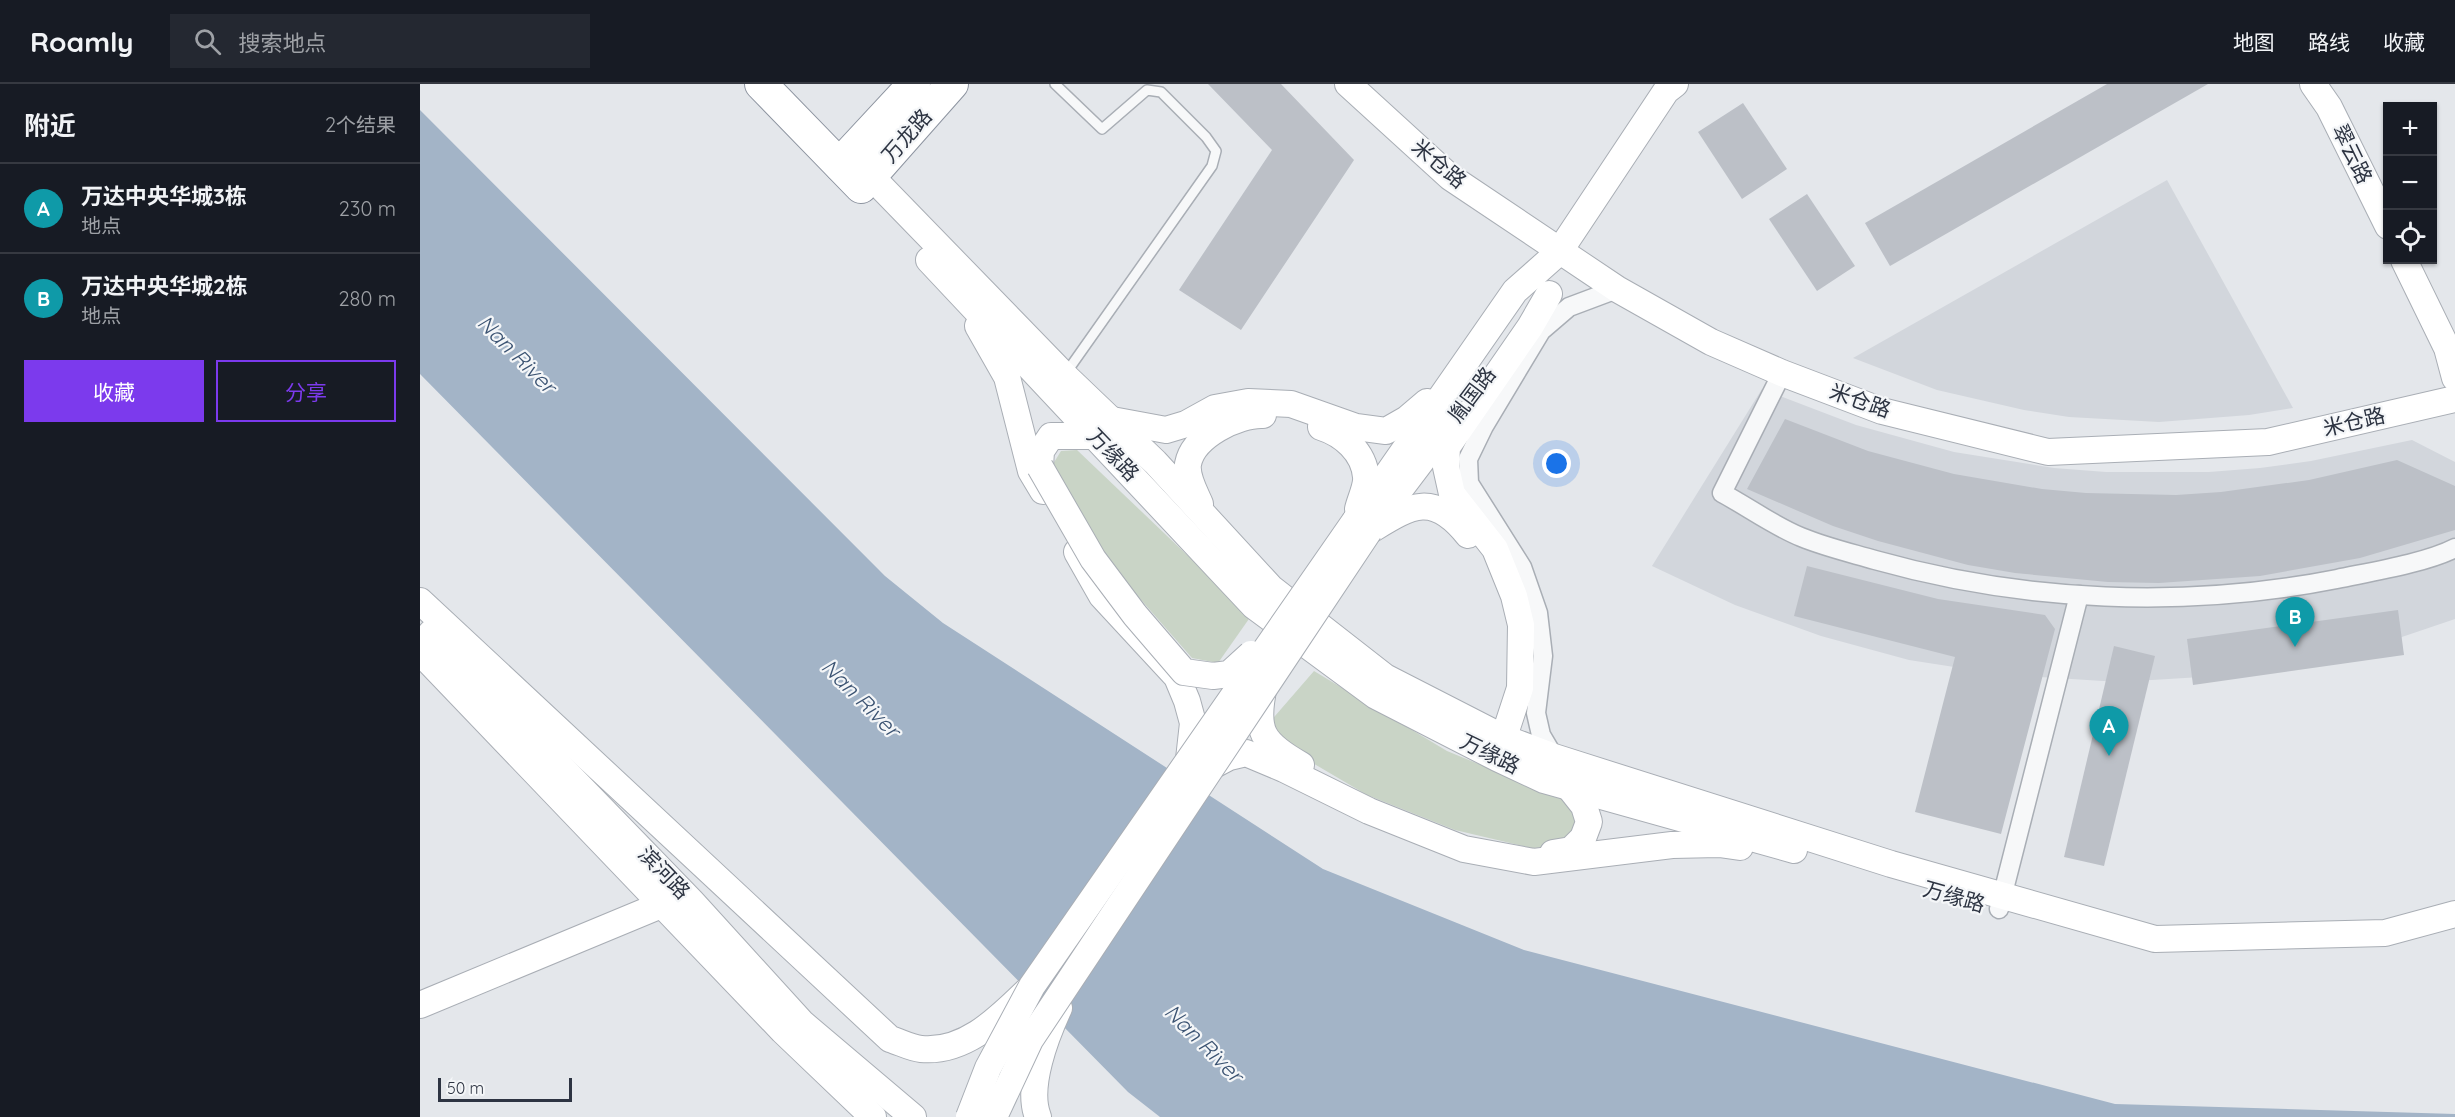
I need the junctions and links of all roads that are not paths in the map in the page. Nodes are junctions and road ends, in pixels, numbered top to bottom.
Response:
1 (761, 84) edge
2 (782, 84) edge
3 (914, 84) edge
4 (952, 84) edge
5 (1055, 84) edge
6 (1675, 84) edge
7 (2313, 84) edge
8 (2328, 84) edge
9 (1351, 85) edge
10 (856, 171) junction
11 (2383, 185) edge
12 (2383, 216) edge
13 (1559, 252) junction
14 (2406, 264) edge
15 (2421, 264) edge
16 (1617, 289) junction
17 (1515, 291) junction
18 (960, 294) junction
19 (1549, 294) junction
20 (2455, 337) edge
21 (1782, 373) junction
22 (1064, 375) junction
23 (2455, 378) edge
24 (2455, 399) edge
25 (1104, 428) junction
26 (1036, 469) junction
27 (1207, 518) junction
28 (1362, 526) junction
29 (2455, 548) edge
30 (2079, 595) junction
31 (420, 601) edge
32 (420, 622) edge
33 (420, 652) edge
34 (1264, 686) junction
35 (1491, 743) junction
36 (1554, 757) junction
37 (1200, 763) junction
38 (1569, 787) junction
39 (1433, 833) junction
40 (1808, 854) junction
41 (2000, 902) junction
42 (661, 905) junction
43 (2455, 914) edge
44 (2455, 928) edge
45 (1074, 974) junction
46 (1032, 986) junction
47 (420, 1005) edge
48 (873, 1117) edge
49 (913, 1117) edge
50 (969, 1117) edge
51 (994, 1117) edge
52 (1038, 1117) edge

1 - 10 highway, 万缘路
2 - 10 highway, 万缘路
3 - 10 highway, 万龙路
4 - 10 highway, 万龙路
5 - 22 lane
6 - 13 street, 胤国路
7 - 12 street, 翠云路
8 - 11 street, 翠云路
9 - 13 street, 米仓路
10 - 18 street, 万缘路
10 - 22 street, 万缘路
13 - 16 street, 米仓路
13 - 17 street, 胤国路
13 - 19 street, 胤国路
14 - 23 street
15 - 20 street
16 - 21 street, 米仓路
16 - 36 street
17 - 25 street
17 - 28 street, 胤国路
18 - 25 street, 万缘路
18 - 26 street
19 - 28 street, 胤国路
19 - 35 street
21 - 24 street, 米仓路
21 - 30 street
22 - 25 street, 万缘路
25 - 26 street
25 - 27 street, 万缘路
25 - 35 street, 万缘路
26 - 28 street, bridge
26 - 37 street
27 - 28 street
27 - 35 street, 万缘路
28 - 34 street, bridge
28 - 35 street
28 - 37 street, bridge
29 - 30 street
30 - 41 street
31 - 46 street
32 - 49 street, 滨河路
33 - 42 street, 滨河路
34 - 37 street, bridge
34 - 39 street, bridge
35 - 36 street, 万缘路
35 - 38 street, 万缘路
36 - 41 street, 万缘路
37 - 39 street
37 - 45 street, bridge
37 - 46 street, bridge
38 - 39 street
38 - 40 street, 万缘路
39 - 40 street
40 - 41 street, 万缘路
41 - 43 street, 万缘路
41 - 44 street, 万缘路
42 - 47 street
42 - 48 street, 滨河路
45 - 51 street, bridge
45 - 52 street, bridge
46 - 50 street, bridge

